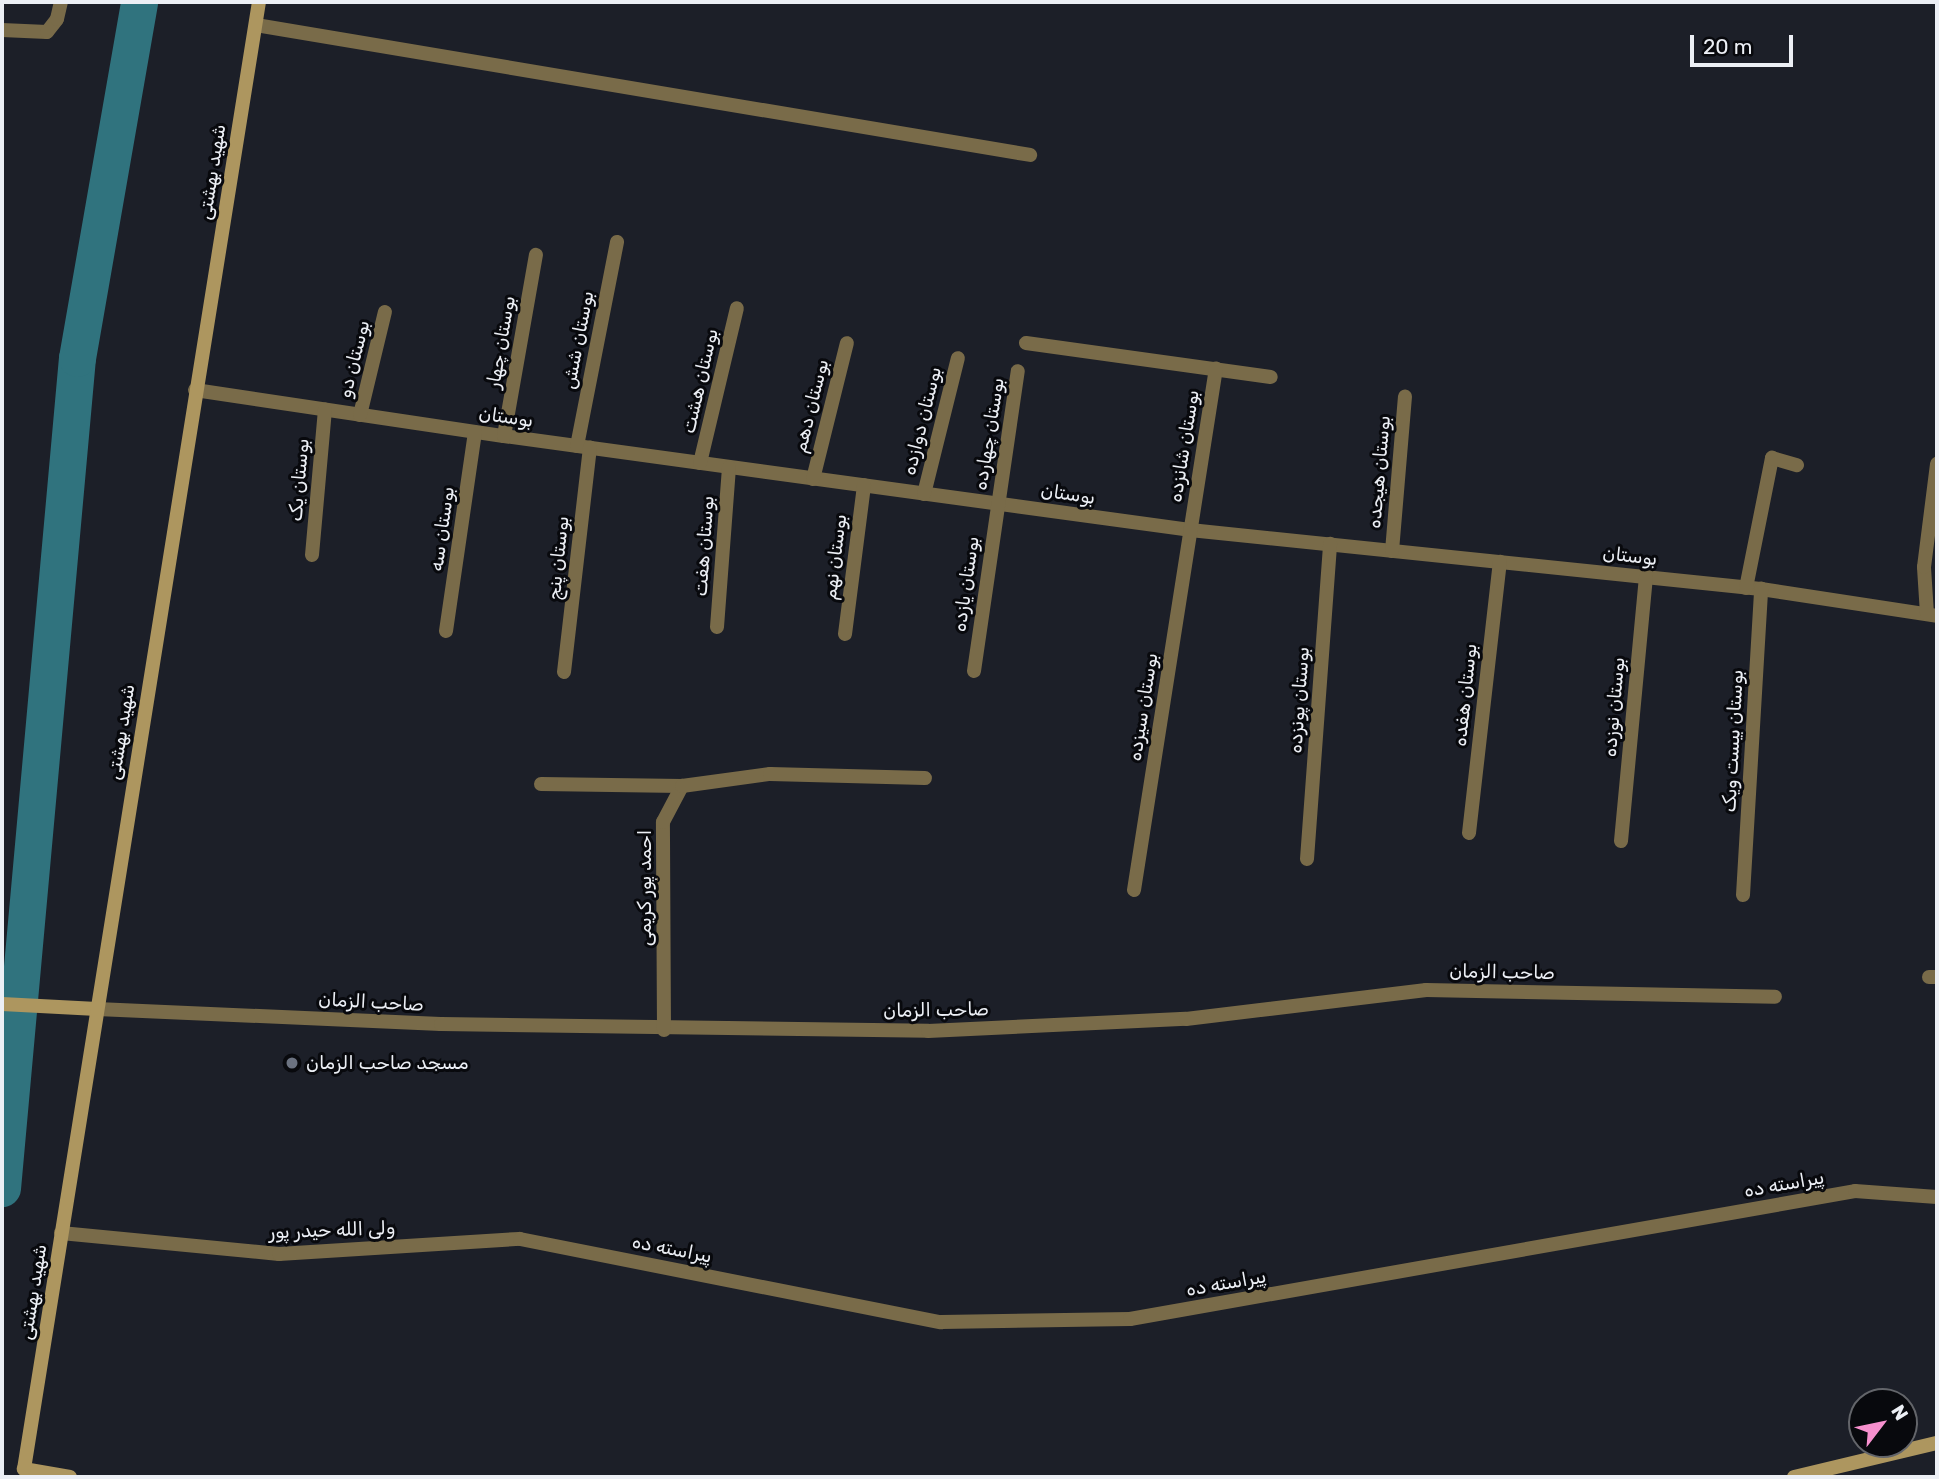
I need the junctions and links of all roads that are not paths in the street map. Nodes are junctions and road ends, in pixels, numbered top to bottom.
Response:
1 (61, 2) edge
2 (259, 2) edge
3 (256, 25) junction
4 (2, 30) edge
5 (1030, 155) dead end
6 (617, 242) dead end
7 (536, 255) dead end
8 (737, 308) dead end
9 (385, 312) dead end
10 (1026, 343) dead end
11 (847, 344) dead end
12 (958, 358) dead end
13 (1216, 369) junction
14 (1018, 372) dead end
15 (1271, 377) dead end
16 (195, 390) junction
17 (1405, 397) dead end
18 (325, 410) junction
19 (360, 415) junction
20 (475, 432) junction
21 (504, 436) junction
22 (584, 447) junction
23 (700, 463) junction
24 (1937, 464) edge
25 (1797, 465) dead end
26 (729, 467) junction
27 (813, 478) junction
28 (864, 485) junction
29 (924, 494) junction
30 (997, 504) junction
31 (1190, 530) junction
32 (1330, 544) junction
33 (1392, 551) junction
34 (312, 555) dead end
35 (1500, 562) junction
36 (1646, 577) junction
37 (1753, 589) junction
38 (1932, 615) edge
39 (717, 627) dead end
40 (446, 631) dead end
41 (845, 634) dead end
42 (974, 671) dead end
43 (565, 672) dead end
44 (925, 778) dead end
45 (541, 784) dead end
46 (682, 786) junction
47 (1469, 833) dead end
48 (1621, 841) dead end
49 (1307, 859) dead end
50 (1134, 890) dead end
51 (1743, 895) dead end
52 (1775, 997) dead end
53 (2, 1004) edge
54 (97, 1009) junction
55 (664, 1030) junction
56 (1937, 1198) edge
57 (61, 1233) junction
58 (520, 1239) joint
59 (1937, 1443) edge
60 (20, 1473) edge
61 (70, 1477) edge
62 (1794, 1477) edge

1 - 4 street
2 - 3 main road, شهید بهشتی
3 - 5 street
3 - 16 main road, شهید بهشتی
6 - 22 street, بوستان شش
7 - 21 street, بوستان چهار
8 - 23 street, بوستان هشت
9 - 19 street, بوستان دو
10 - 13 street
11 - 27 street, بوستان دهم
12 - 29 street, بوستان دوازده
13 - 15 street
13 - 31 street, بوستان شانزده
14 - 30 street, بوستان چهارده
16 - 18 street, بوستان
16 - 54 main road, شهید بهشتی
17 - 33 street, بوستان هیجده
18 - 19 street, بوستان
18 - 34 street, بوستان یک
19 - 20 street, بوستان
20 - 21 street, بوستان
20 - 40 street, بوستان سه
21 - 22 street, بوستان
22 - 23 street, بوستان
22 - 43 street, بوستان پنج
23 - 26 street, بوستان
24 - 38 street
25 - 37 street, بوستان بیست ویک
26 - 27 street, بوستان
26 - 39 street, بوستان هفت
27 - 28 street, بوستان
28 - 29 street, بوستان
28 - 41 street, بوستان نهم
29 - 30 street, بوستان
30 - 31 street, بوستان
30 - 42 street, بوستان یازده
31 - 32 street, بوستان
31 - 50 street, بوستان سیزده
32 - 33 street, بوستان
32 - 49 street, بوستان پونزده
33 - 35 street, بوستان
35 - 36 street, بوستان
35 - 47 street, بوستان هفده
36 - 37 street, بوستان
36 - 48 street, بوستان نوزده
37 - 38 street, بوستان
37 - 51 street, بوستان بیست ویک
44 - 46 street
45 - 46 street
46 - 55 street, احمد پور کریمی
52 - 55 street, صاحب الزمان
53 - 54 main road
54 - 55 street, صاحب الزمان
54 - 57 main road, شهید بهشتی
56 - 58 street, پیراسته ده
57 - 58 street, ولی الله حیدر پور
57 - 60 main road, شهید بهشتی
59 - 62 main road
60 - 61 main road

